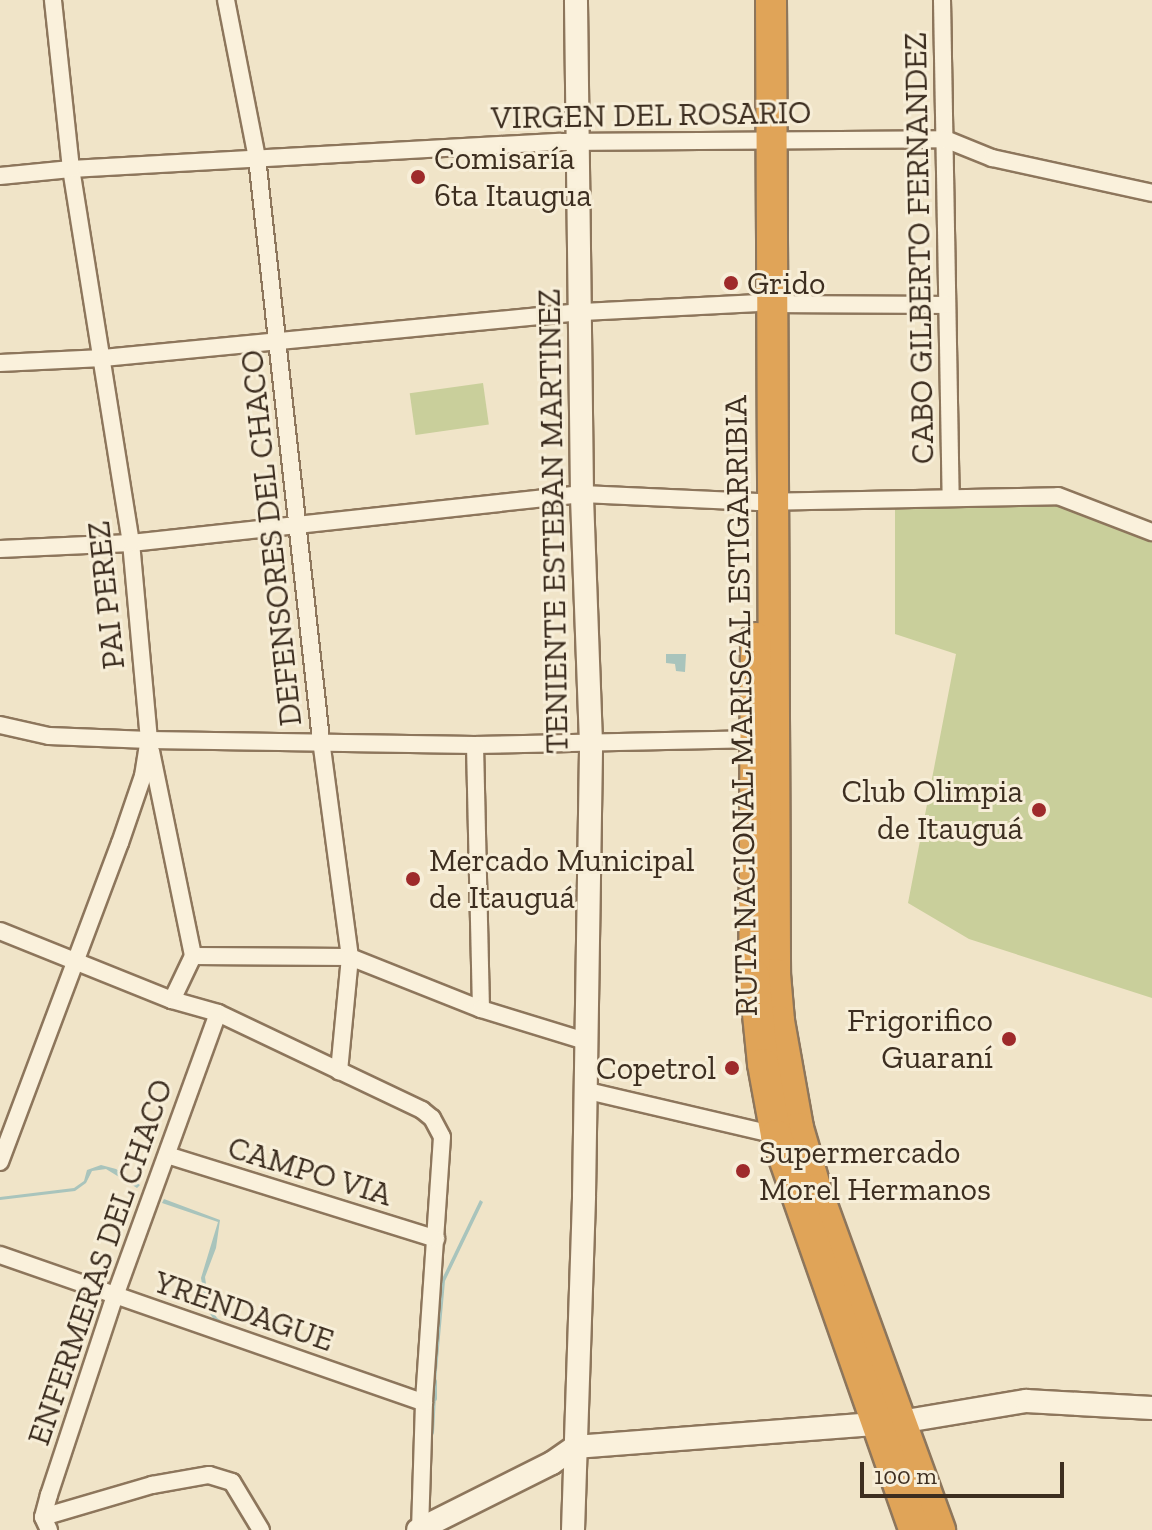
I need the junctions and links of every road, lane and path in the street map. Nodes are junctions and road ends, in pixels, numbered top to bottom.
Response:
1 (53, 0) edge
2 (226, 0) edge
3 (576, 0) edge
4 (751, 0) edge
5 (771, 0) edge
6 (942, 0) edge
7 (761, 139) junction
8 (945, 139) junction
9 (579, 142) junction
10 (257, 158) junction
11 (71, 169) junction
12 (0, 176) edge
13 (1152, 193) edge
14 (764, 303) junction
15 (947, 305) junction
16 (581, 312) junction
17 (277, 342) junction
18 (103, 358) junction
19 (0, 363) edge
20 (582, 494) junction
21 (951, 496) junction
22 (766, 502) junction
23 (297, 525) junction
24 (1152, 532) edge
25 (131, 543) junction
26 (0, 549) edge
27 (0, 725) edge
28 (765, 739) junction
29 (149, 740) junction
30 (321, 740) junction
31 (591, 743) junction
32 (475, 745) junction
33 (0, 931) edge
34 (193, 956) junction
35 (350, 957) junction
36 (74, 963) junction
37 (172, 1000) junction
38 (481, 1009) junction
39 (218, 1013) junction
40 (585, 1041) junction
41 (339, 1071) junction
42 (584, 1090) junction
43 (776, 1135) junction
44 (167, 1155) junction
45 (0, 1162) edge
46 (436, 1239) junction
47 (0, 1255) edge
48 (115, 1296) junction
49 (424, 1403) junction
50 (1152, 1408) edge
51 (888, 1423) junction
52 (575, 1447) junction
53 (46, 1524) edge
54 (261, 1530) edge
55 (419, 1530) edge
56 (573, 1530) edge
57 (914, 1530) edge
58 (940, 1530) edge

1 - 11 street, PAI PEREZ
2 - 10 street, DEFENSORES DEL CHACO
3 - 9 street, TENIENTE ESTEBAN MARTINEZ
4 - 7 highway, RUTA NACIONAL MARISCAL ESTIGARRIBIA
5 - 7 highway, RUTA NACIONAL MARISCAL ESTIGARRIBIA
6 - 8 street, CABO GILBERTO FERNANDEZ
7 - 8 street, VIRGEN DEL ROSARIO
7 - 9 street, VIRGEN DEL ROSARIO
7 - 14 highway, RUTA NACIONAL MARISCAL ESTIGARRIBIA
8 - 13 street, VIRGEN DEL ROSARIO
8 - 15 street, CABO GILBERTO FERNANDEZ
9 - 10 street, VIRGEN DEL ROSARIO
9 - 16 street, TENIENTE ESTEBAN MARTINEZ
10 - 11 street, VIRGEN DEL ROSARIO
10 - 17 street, DEFENSORES DEL CHACO
11 - 12 street, VIRGEN DEL ROSARIO
11 - 18 street, PAI PEREZ
14 - 15 street
14 - 16 street
14 - 22 highway, RUTA NACIONAL MARISCAL ESTIGARRIBIA
15 - 21 street, CABO GILBERTO FERNANDEZ
16 - 17 street
16 - 20 street, TENIENTE ESTEBAN MARTINEZ
17 - 18 street
17 - 23 street, DEFENSORES DEL CHACO
18 - 19 street
18 - 25 street, PAI PEREZ
20 - 22 street
20 - 23 street
20 - 31 street, TENIENTE ESTEBAN MARTINEZ
21 - 22 street
21 - 24 street
22 - 28 highway, RUTA NACIONAL MARISCAL ESTIGARRIBIA
23 - 25 street
23 - 30 street, DEFENSORES DEL CHACO
25 - 26 street
25 - 29 street, PAI PEREZ
27 - 29 street
28 - 31 street
28 - 43 highway, RUTA NACIONAL MARISCAL ESTIGARRIBIA
28 - 51 highway, RUTA NACIONAL MARISCAL ESTIGARRIBIA
29 - 30 street
29 - 34 street
29 - 36 street, PAI PEREZ
30 - 32 street
30 - 35 street, DEFENSORES DEL CHACO
31 - 32 street
31 - 40 street, TENIENTE ESTEBAN MARTINEZ
32 - 38 street
33 - 36 street
34 - 35 street
34 - 37 street
35 - 38 street
35 - 41 street, DEFENSORES DEL CHACO
36 - 37 street
36 - 45 street, PAI PEREZ
37 - 39 street
38 - 40 street
39 - 41 street
39 - 44 street, ENFERMERAS DEL CHACO
40 - 42 street, TENIENTE ESTEBAN MARTINEZ
41 - 46 street
42 - 43 street
42 - 52 street, TENIENTE ESTEBAN MARTINEZ
43 - 51 highway, RUTA NACIONAL MARISCAL ESTIGARRIBIA
44 - 46 street, CAMPO VIA
44 - 48 street, ENFERMERAS DEL CHACO
46 - 49 street
47 - 48 street, YRENDAGUE
48 - 49 street, YRENDAGUE
48 - 53 street, ENFERMERAS DEL CHACO
49 - 55 street
50 - 51 street
51 - 52 street
51 - 57 highway, RUTA NACIONAL MARISCAL ESTIGARRIBIA
51 - 58 highway, RUTA NACIONAL MARISCAL ESTIGARRIBIA
52 - 55 street
52 - 56 street, TENIENTE ESTEBAN MARTINEZ
53 - 54 street

